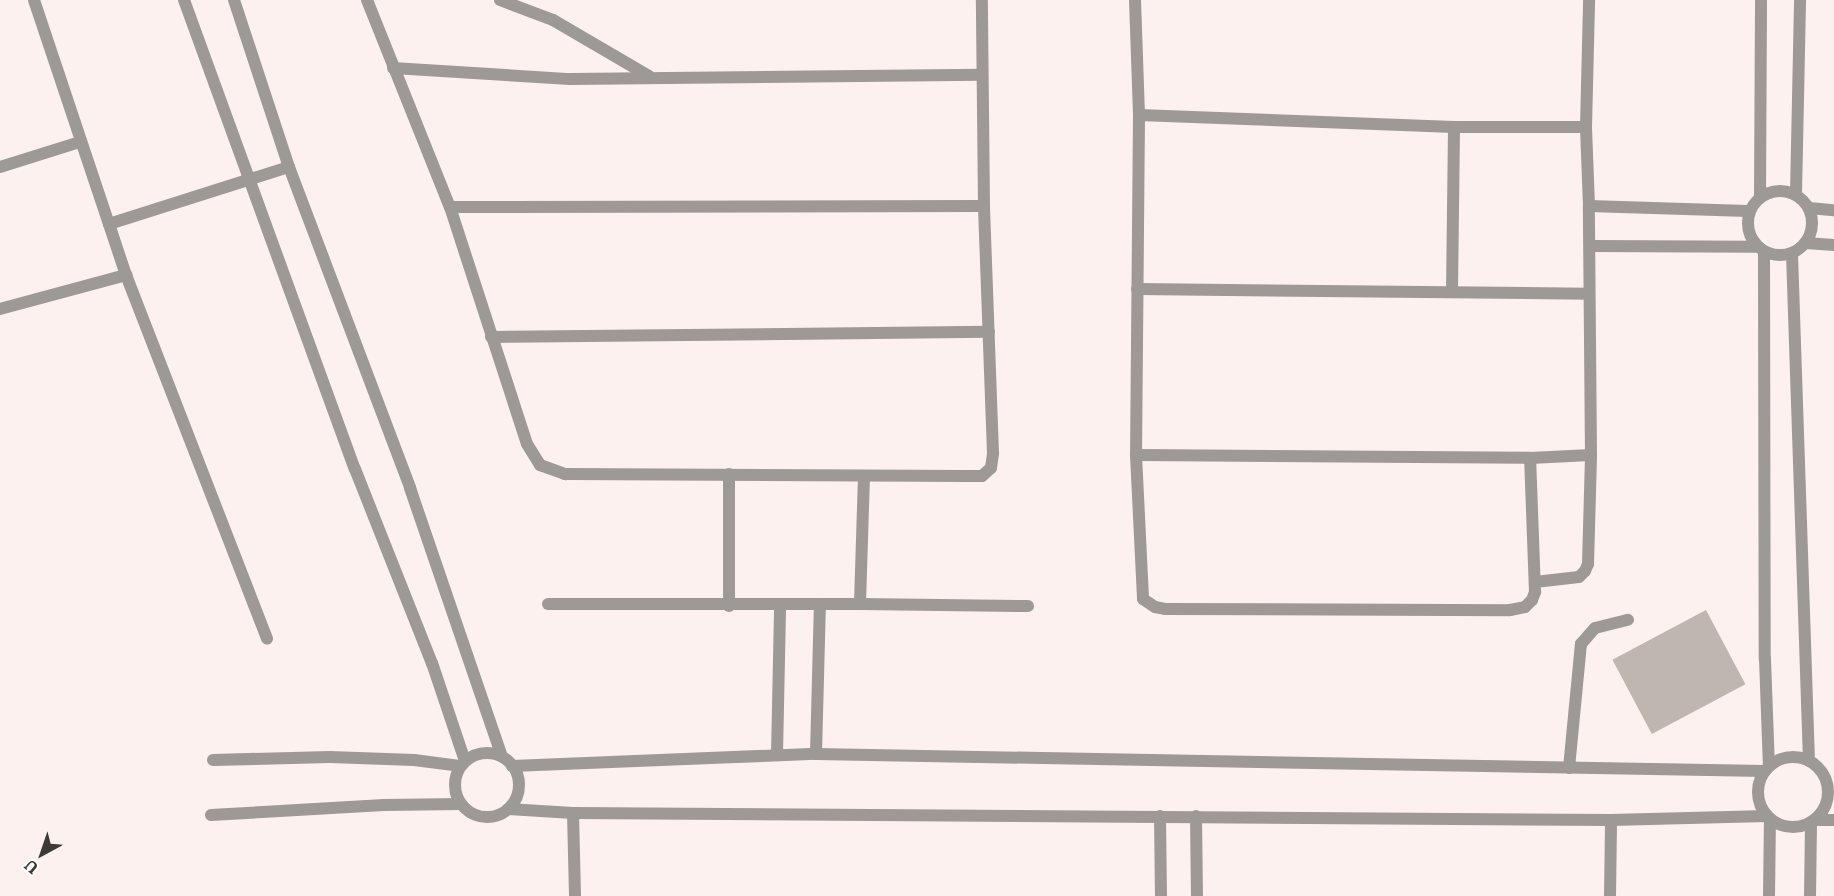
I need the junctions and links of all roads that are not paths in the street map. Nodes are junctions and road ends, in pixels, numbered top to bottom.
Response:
1 (34, 0) edge
2 (184, 0) edge
3 (234, 0) edge
4 (367, 0) edge
5 (500, 0) edge
6 (982, 0) edge
7 (1135, 0) edge
8 (1589, 0) edge
9 (1761, 0) edge
10 (1800, 0) edge
11 (393, 68) junction
12 (982, 75) junction
13 (650, 76) junction
14 (1138, 115) junction
15 (1454, 126) junction
16 (1586, 127) junction
17 (80, 142) junction
18 (0, 167) edge
19 (289, 167) junction
20 (250, 180) junction
21 (1796, 194) junction
22 (1760, 196) junction
23 (984, 206) junction
24 (1589, 206) junction
25 (450, 207) junction
26 (1809, 207) junction
27 (1834, 210) edge
28 (1748, 211) junction
29 (109, 224) junction
30 (1806, 243) junction
31 (1834, 245) edge
32 (1590, 246) junction
33 (1760, 249) junction
34 (1791, 254) junction
35 (126, 275) junction
36 (1137, 289) junction
37 (1452, 292) junction
38 (1589, 294) junction
39 (0, 309) edge
40 (989, 333) junction
41 (491, 337) junction
42 (1591, 454) junction
43 (1136, 455) junction
44 (1530, 458) junction
45 (729, 474) junction
46 (864, 476) junction
47 (1534, 582) junction
48 (548, 604) dead end
49 (820, 604) junction
50 (860, 604) junction
51 (780, 605) junction
52 (729, 606) junction
53 (1028, 606) dead end
54 (1628, 620) dead end
55 (267, 639) dead end
56 (777, 754) junction
57 (816, 754) junction
58 (502, 757) junction
59 (213, 760) dead end
60 (1809, 761) junction
61 (463, 764) junction
62 (512, 766) junction
63 (1569, 768) junction
64 (1767, 768) junction
65 (1819, 769) junction
66 (1834, 769) edge
67 (461, 804) junction
68 (508, 809) junction
69 (573, 813) junction
70 (211, 815) dead end
71 (1160, 816) junction
72 (1196, 816) junction
73 (1769, 818) junction
74 (1611, 820) junction
75 (1834, 820) edge
76 (1813, 821) junction
77 (575, 896) edge
78 (1161, 896) edge
79 (1197, 896) edge
80 (1610, 896) edge
81 (1769, 896) edge
82 (1810, 896) edge

1 - 17 street
2 - 20 street
3 - 19 street
4 - 11 street
5 - 13 street
6 - 12 street
7 - 14 street
8 - 16 street
9 - 22 street
10 - 21 street
11 - 13 street
11 - 25 street
12 - 13 street
12 - 23 street
14 - 15 street
14 - 36 street
15 - 16 street
15 - 37 street
16 - 24 street
17 - 18 street
17 - 29 street
19 - 20 street
19 - 58 street
20 - 29 street
20 - 61 street
21 - 22 street
21 - 26 street
22 - 28 street
23 - 25 street
23 - 40 street
24 - 28 street
24 - 32 street
25 - 41 street
26 - 27 street
26 - 30 street
28 - 33 street
29 - 35 street
30 - 31 street
30 - 34 street
32 - 33 street
32 - 38 street
33 - 34 street
33 - 64 street
34 - 60 street
35 - 39 street
35 - 55 street
36 - 37 street
36 - 43 street
37 - 38 street
38 - 42 street
40 - 41 street
40 - 46 street
41 - 45 street
42 - 44 street
42 - 47 street
43 - 44 street
43 - 47 street
44 - 47 street
45 - 46 street
45 - 52 street
46 - 50 street
48 - 52 street
49 - 50 street
49 - 51 street
49 - 57 street
50 - 53 street
51 - 52 street
51 - 56 street
54 - 63 street
56 - 57 street
56 - 62 street
57 - 63 street
58 - 61 street
58 - 62 street
59 - 61 street
60 - 64 street
60 - 65 street
61 - 67 street
62 - 68 street
63 - 64 street
64 - 73 street
65 - 66 street
65 - 76 street
67 - 68 street
67 - 70 street
68 - 69 street
69 - 71 street
69 - 77 street
71 - 72 street
71 - 78 street
72 - 74 street
72 - 79 street
73 - 74 street
73 - 76 street
73 - 81 street
74 - 80 street
75 - 76 street
76 - 82 street

